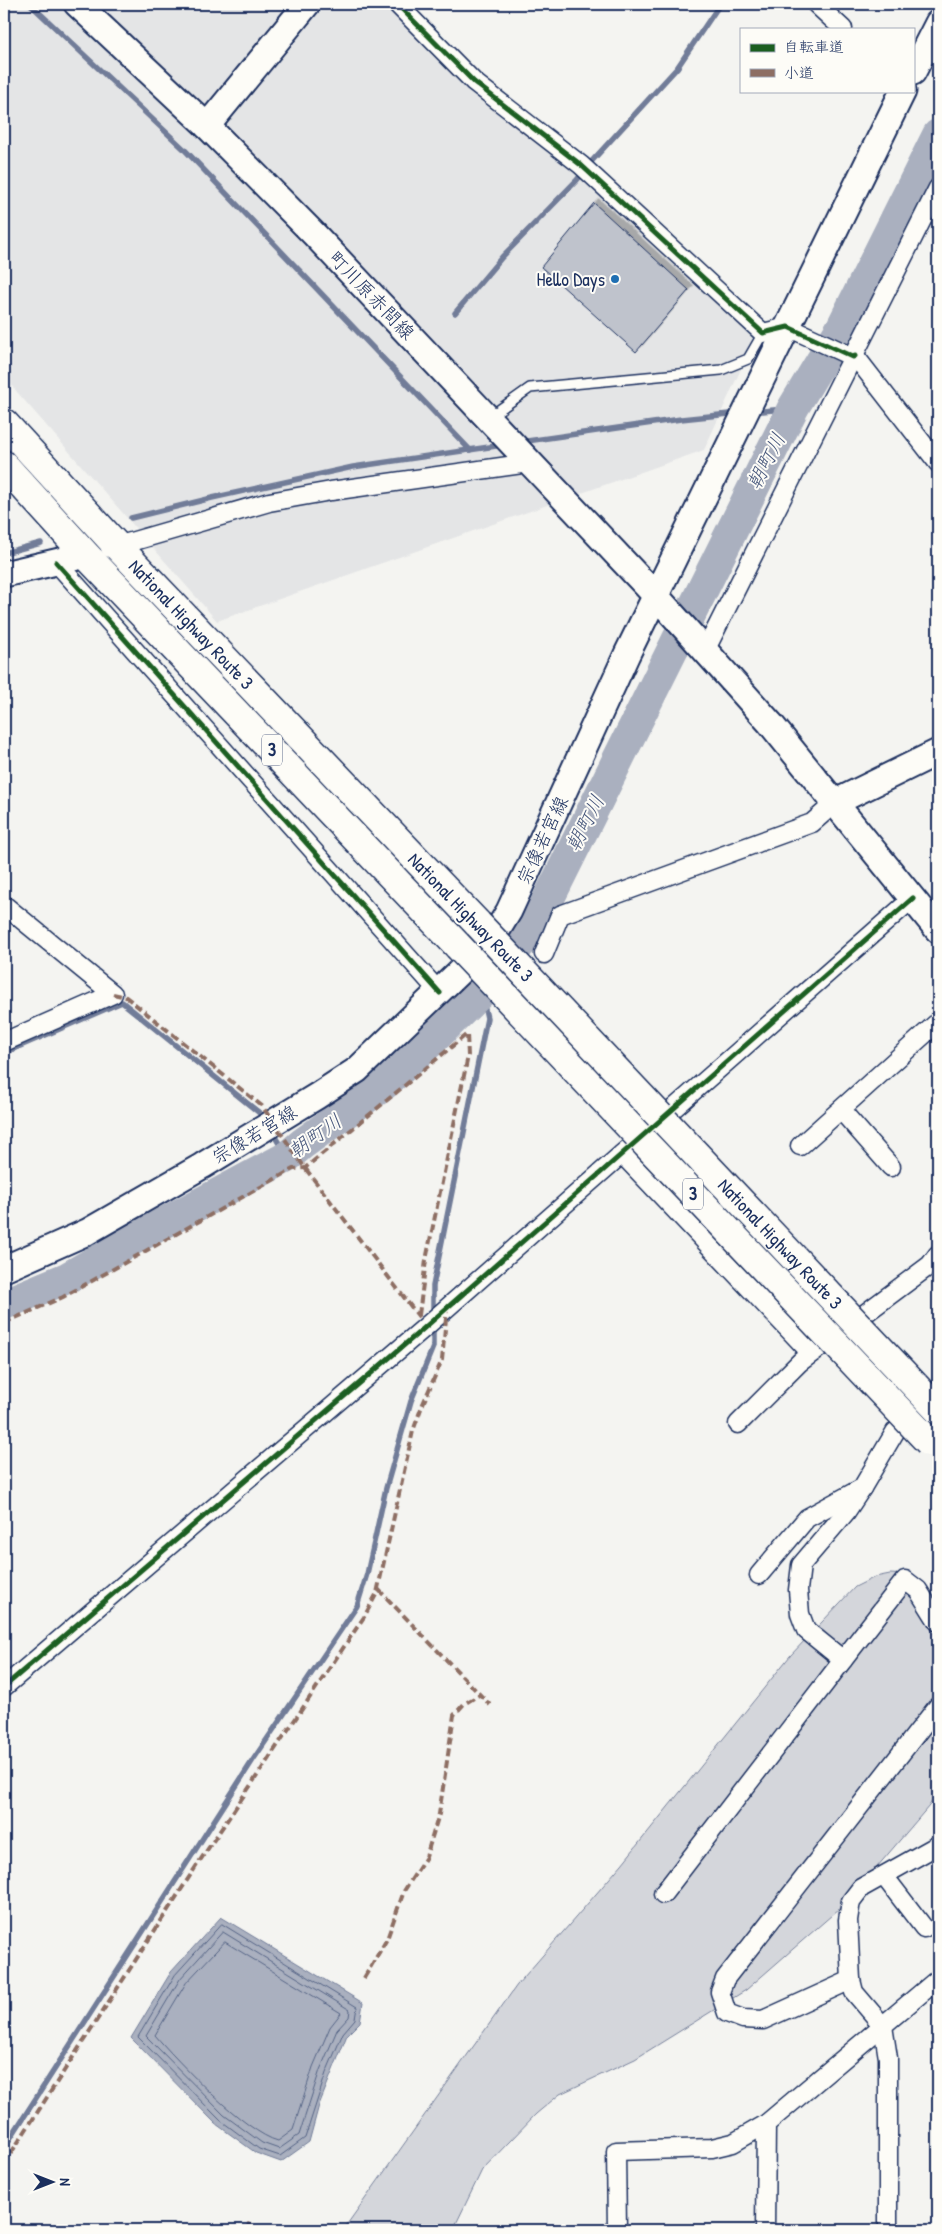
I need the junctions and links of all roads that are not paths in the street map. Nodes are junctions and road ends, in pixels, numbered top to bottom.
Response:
1 (77, 4) edge
2 (307, 4) edge
3 (397, 4) edge
4 (816, 4) edge
5 (938, 23) edge
6 (842, 28) edge
7 (914, 70) edge
8 (903, 92) edge
9 (207, 126) junction
10 (938, 188) edge
11 (798, 331) junction
12 (763, 333) junction
13 (854, 356) junction
14 (489, 418) junction
15 (4, 423) edge
16 (529, 463) junction
17 (938, 463) edge
18 (4, 464) edge
19 (117, 546) junction
20 (86, 555) junction
21 (56, 562) junction
22 (4, 574) edge
23 (657, 597) junction
24 (705, 651) junction
25 (938, 752) edge
26 (836, 802) junction
27 (912, 898) junction
28 (4, 905) edge
29 (938, 930) edge
30 (544, 954) dead end
31 (440, 993) junction
32 (938, 1022) edge
33 (4, 1042) edge
34 (841, 1110) junction
35 (800, 1146) dead end
36 (622, 1154) junction
37 (892, 1167) dead end
38 (938, 1254) edge
39 (4, 1270) edge
40 (811, 1353) junction
41 (938, 1389) edge
42 (938, 1410) edge
43 (738, 1424) dead end
44 (934, 1447) edge
45 (862, 1488) junction
46 (759, 1575) dead end
47 (938, 1622) edge
48 (843, 1660) junction
49 (4, 1687) edge
50 (938, 1706) edge
51 (938, 1845) edge
52 (884, 1876) junction
53 (663, 1894) dead end
54 (924, 1928) dead end
55 (938, 1979) edge
56 (850, 1980) junction
57 (883, 2026) junction
58 (766, 2124) junction
59 (616, 2230) edge
60 (766, 2230) edge
61 (888, 2230) edge

1 - 9 main road, 町川原赤間線
2 - 9 main road
3 - 12 street
4 - 6 street
5 - 7 main road
8 - 11 main road, 宗像若宮線
9 - 14 main road, 町川原赤間線
10 - 13 street
11 - 12 street
11 - 13 street
11 - 23 main road, 宗像若宮線
12 - 14 lane
13 - 17 street
13 - 24 street
14 - 16 main road, 町川原赤間線
15 - 19 highway, National Highway Route 3 / 3
16 - 19 street
16 - 23 main road, 町川原赤間線
18 - 20 highway, National Highway Route 3 / 3
19 - 20 street
19 - 42 highway, National Highway Route 3 / 3, bridge
20 - 21 main road
20 - 44 highway, National Highway Route 3 / 3, bridge
21 - 22 main road
21 - 31 street
23 - 24 main road
23 - 31 main road, 宗像若宮線
24 - 26 main road
25 - 26 main road
26 - 27 main road
26 - 30 street
27 - 29 main road
27 - 36 street
28 - 33 street
31 - 39 main road, 宗像若宮線
32 - 34 street
34 - 35 street
34 - 37 street
36 - 40 street
36 - 49 street
38 - 40 street
40 - 43 street
41 - 45 street
45 - 46 street
45 - 48 street
47 - 48 street
48 - 53 street
50 - 56 street
51 - 52 street
52 - 54 street
52 - 56 street
55 - 57 street
56 - 57 street
57 - 58 street
57 - 61 street
58 - 59 street
58 - 60 street

